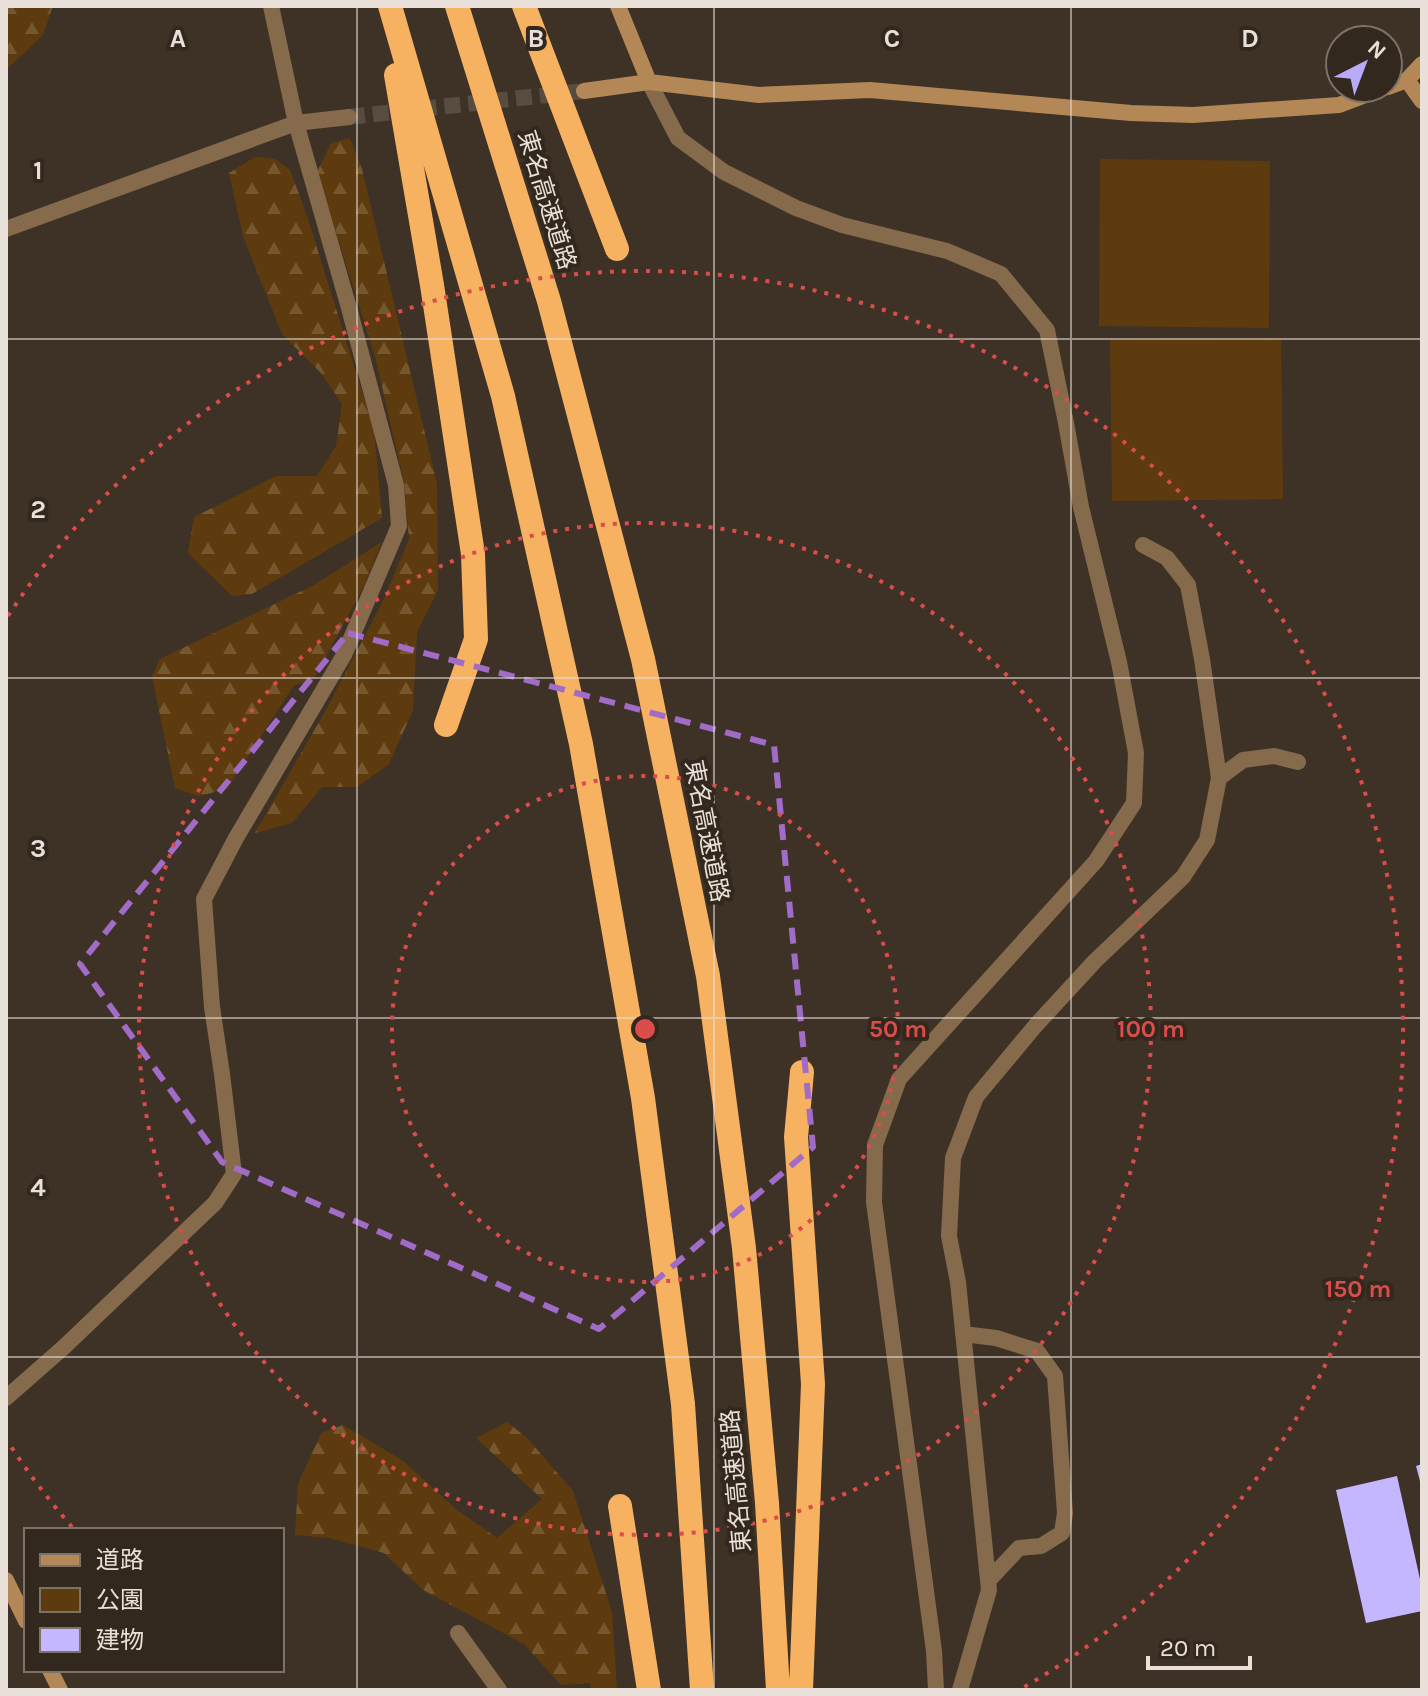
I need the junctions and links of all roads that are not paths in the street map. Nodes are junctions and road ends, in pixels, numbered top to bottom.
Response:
1 (271, 6) edge
2 (387, 6) edge
3 (457, 6) edge
4 (524, 6) edge
5 (618, 6) edge
6 (1422, 64) edge
7 (1407, 80) junction
8 (1404, 81) edge
9 (649, 82) junction
10 (584, 91) tunnel mouth
11 (1422, 101) edge
12 (1342, 104) edge
13 (349, 117) tunnel mouth
14 (296, 123) junction
15 (6, 229) edge
16 (617, 249) dead end
17 (1143, 545) dead end
18 (446, 725) dead end
19 (1298, 762) dead end
20 (1219, 778) junction
21 (802, 1072) dead end
22 (963, 1334) junction
23 (6, 1398) edge
24 (620, 1506) dead end
25 (6, 1580) edge
26 (988, 1581) junction
27 (24, 1617) edge
28 (458, 1633) dead end
29 (51, 1672) edge
30 (60, 1690) edge
31 (499, 1690) edge
32 (649, 1690) edge
33 (702, 1690) edge
34 (778, 1690) edge
35 (801, 1690) edge
36 (936, 1690) edge
37 (960, 1690) edge

1 - 14 street
2 - 18 highway
2 - 33 highway, 東名高速道路
3 - 34 highway, 東名高速道路
4 - 16 highway
5 - 9 street
6 - 7 street
7 - 8 street
7 - 11 street
9 - 10 street
9 - 12 street
9 - 36 street
13 - 14 street
14 - 15 street
14 - 23 street
17 - 20 street
19 - 20 street
20 - 22 street
21 - 35 highway
22 - 26 street
22 - 26 street
24 - 32 highway
25 - 27 street
26 - 37 street
28 - 31 street
29 - 30 street

